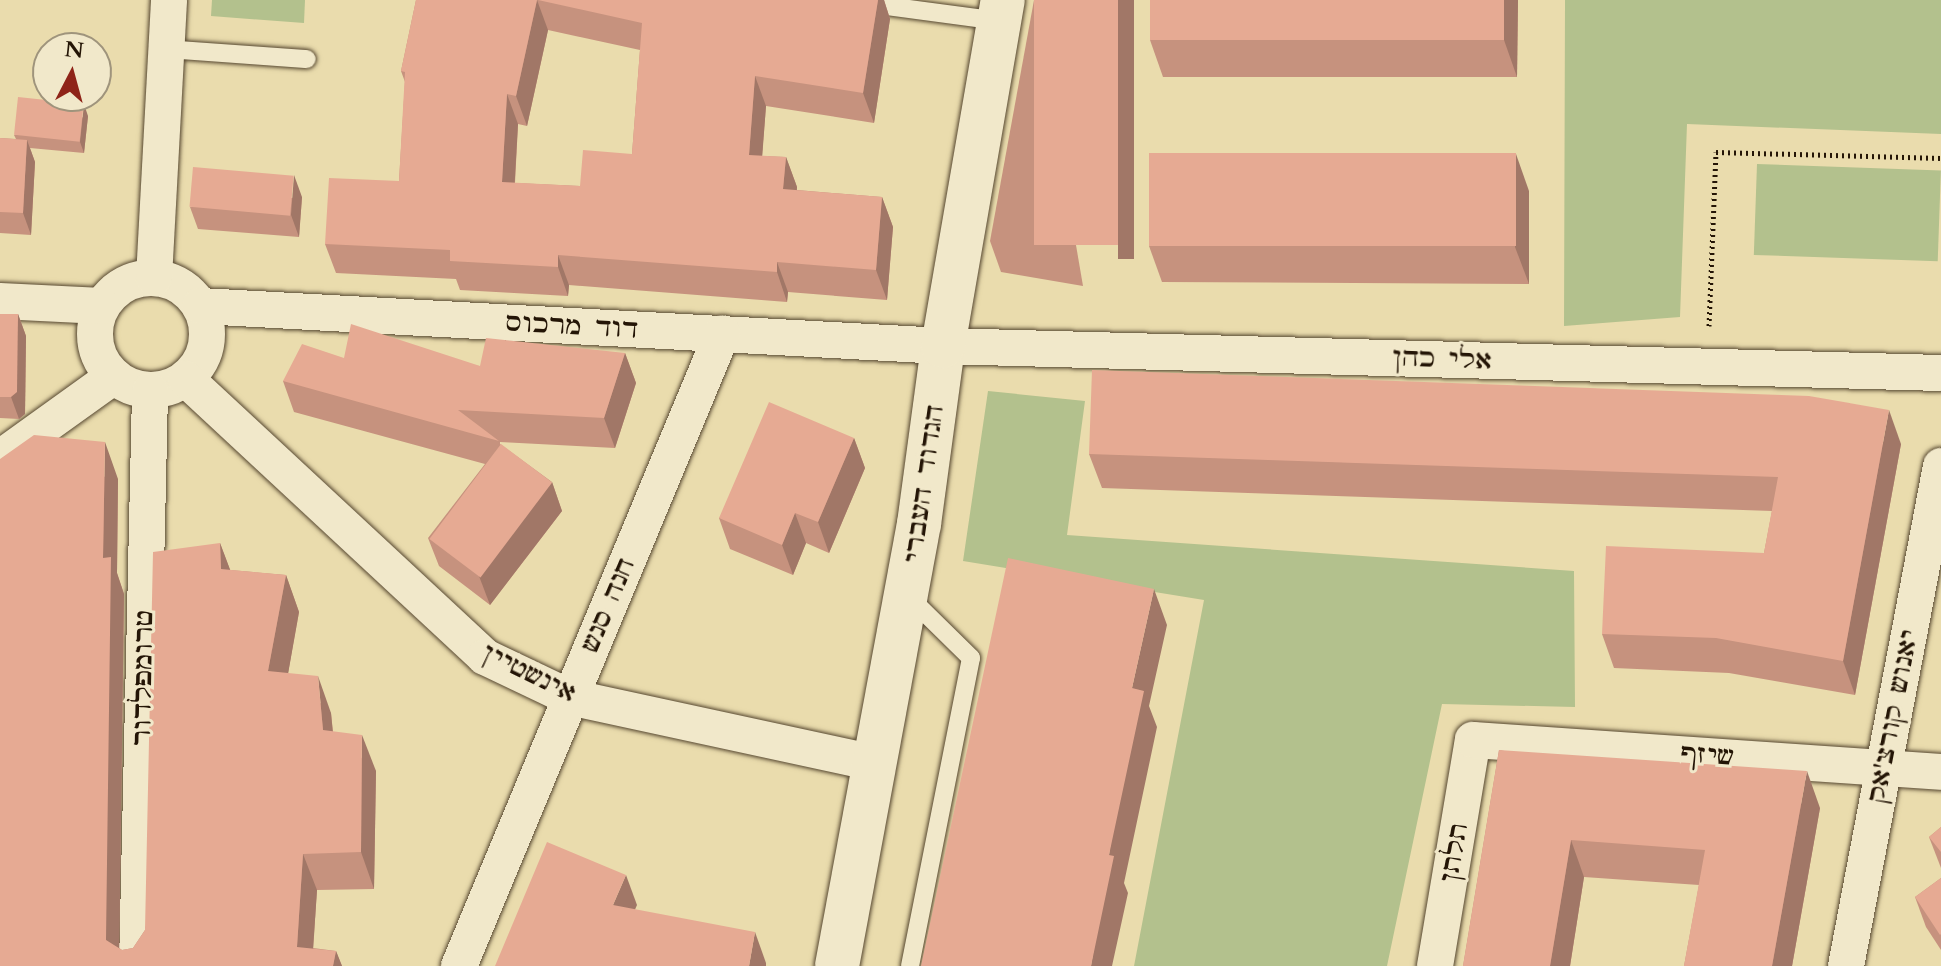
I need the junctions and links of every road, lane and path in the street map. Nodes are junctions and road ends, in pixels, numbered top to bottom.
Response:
1 (169, 0) edge
2 (842, 0) edge
3 (1001, 11) edge
4 (166, 49) junction
5 (307, 59) dead end
6 (1941, 158) edge
7 (154, 278) junction
8 (0, 301) edge
9 (102, 306) junction
10 (200, 306) junction
11 (722, 334) junction
12 (943, 346) junction
13 (1708, 366) junction
14 (1941, 373) edge
15 (114, 376) junction
16 (186, 379) junction
17 (150, 391) junction
18 (0, 458) edge
19 (1941, 466) edge
20 (907, 594) junction
21 (569, 697) junction
22 (1473, 740) joint
23 (875, 763) junction
24 (1883, 767) junction
25 (1941, 772) edge
26 (137, 966) edge
27 (459, 966) edge
28 (837, 966) edge
29 (910, 966) edge
30 (1435, 966) edge
31 (1846, 966) edge

1 - 4 street
2 - 3 lane
3 - 12 street, הגדוד העברי
4 - 5 lane
4 - 7 street
6 - 13 path
7 - 9 street
7 - 10 street
8 - 9 street
9 - 15 street
10 - 11 street, דוד מרכוס
10 - 16 street
11 - 12 street, דוד מרכוס
11 - 21 street, חנה סנש
12 - 13 street, אלי כהן
12 - 20 street, הגדוד העברי
13 - 14 street, אלי כהן
15 - 17 street
15 - 18 street
16 - 17 street
16 - 21 street, אינשטיין
17 - 26 street, טרומפלדור
19 - 24 street, יאנוש קורצ'אק
20 - 23 street, הגדוד העברי
20 - 29 lane
21 - 23 street, אינשטיין
21 - 27 street, חנה סנש
22 - 24 street, שיזף
22 - 30 street, תלתן
23 - 28 street, הגדוד העברי
24 - 25 street, שיזף
24 - 31 street, יאנוש קורצ'אק

